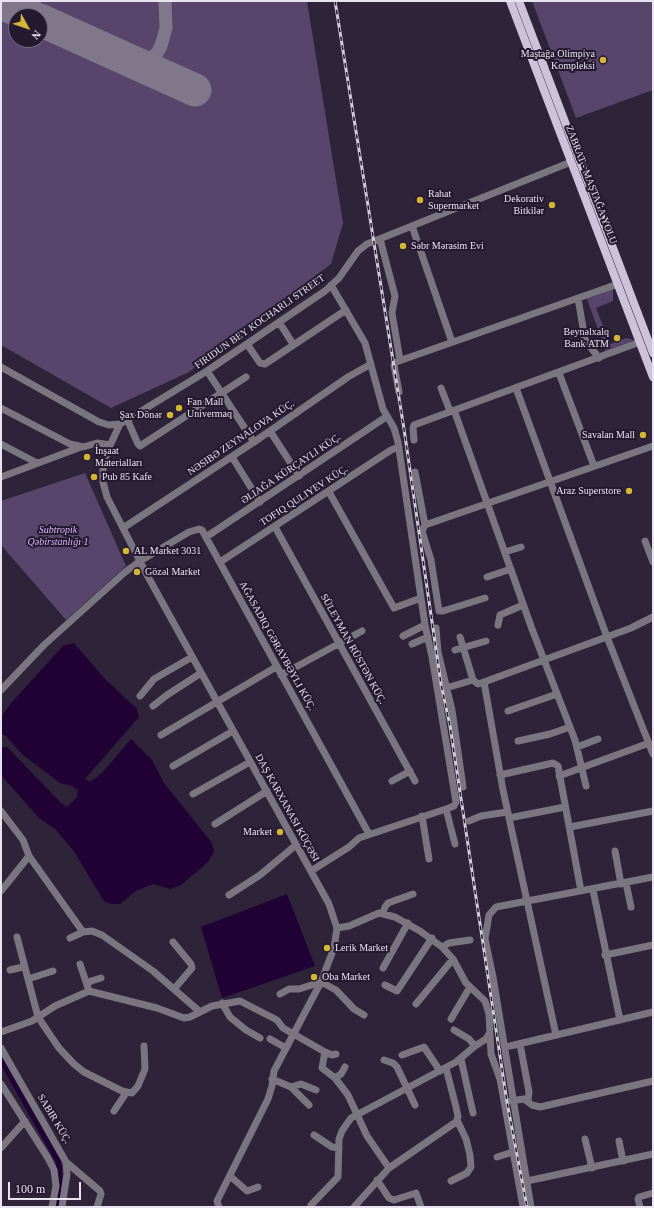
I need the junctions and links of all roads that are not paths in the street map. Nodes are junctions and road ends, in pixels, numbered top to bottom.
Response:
1 (510, 1) edge
2 (519, 1) edge
3 (580, 158) junction
4 (571, 162) junction
5 (412, 226) junction
6 (380, 239) junction
7 (618, 284) junction
8 (331, 285) junction
9 (578, 298) junction
10 (346, 310) junction
11 (279, 322) junction
12 (452, 342) junction
13 (640, 342) junction
14 (247, 344) junction
15 (293, 344) junction
16 (653, 353) edge
17 (599, 358) junction
18 (400, 360) junction
19 (371, 364) junction
20 (1, 367) edge
21 (207, 372) junction
22 (559, 373) junction
23 (653, 376) edge
24 (246, 377) dead end
25 (441, 388) dead end
26 (516, 388) junction
27 (399, 392) dead end
28 (222, 394) junction
29 (1, 408) edge
30 (452, 411) junction
31 (386, 417) junction
32 (127, 419) junction
33 (120, 424) junction
34 (270, 431) junction
35 (414, 440) dead end
36 (254, 442) junction
37 (1, 444) edge
38 (110, 445) junction
39 (653, 446) edge
40 (83, 447) junction
41 (399, 447) junction
42 (232, 456) junction
43 (37, 463) junction
44 (594, 466) junction
45 (415, 472) dead end
46 (299, 476) junction
47 (1, 477) edge
48 (549, 482) junction
49 (329, 492) junction
50 (260, 502) junction
51 (486, 504) junction
52 (425, 525) junction
53 (275, 527) junction
54 (123, 528) junction
55 (206, 537) junction
56 (645, 542) dead end
57 (521, 547) dead end
58 (504, 552) junction
59 (140, 561) junction
60 (220, 562) junction
61 (653, 562) edge
62 (511, 569) junction
63 (486, 577) dead end
64 (422, 598) junction
65 (485, 598) dead end
66 (523, 604) junction
67 (653, 617) edge
68 (425, 625) junction
69 (498, 625) dead end
70 (436, 628) dead end
71 (362, 630) dead end
72 (403, 636) dead end
73 (428, 637) junction
74 (460, 637) dead end
75 (606, 637) junction
76 (486, 640) dead end
77 (338, 644) junction
78 (412, 644) dead end
79 (464, 649) junction
80 (455, 650) dead end
81 (192, 657) junction
82 (543, 660) junction
83 (276, 667) junction
84 (201, 673) junction
85 (281, 675) junction
86 (472, 680) junction
87 (484, 682) junction
88 (446, 688) junction
89 (1, 690) edge
90 (557, 694) junction
91 (140, 696) dead end
92 (217, 702) junction
93 (153, 706) dead end
94 (508, 711) dead end
95 (570, 727) junction
96 (233, 731) junction
97 (161, 735) dead end
98 (598, 739) dead end
99 (518, 741) dead end
100 (649, 743) junction
101 (577, 746) junction
102 (653, 754) edge
103 (250, 762) junction
104 (173, 766) dead end
105 (582, 768) junction
106 (410, 771) junction
107 (500, 775) junction
108 (559, 776) junction
109 (392, 781) dead end
110 (415, 781) dead end
111 (586, 786) dead end
112 (463, 787) dead end
113 (267, 791) junction
114 (192, 794) dead end
115 (565, 807) junction
116 (446, 809) junction
117 (1, 811) edge
118 (653, 811) edge
119 (508, 815) junction
120 (422, 816) junction
121 (469, 820) dead end
122 (215, 824) dead end
123 (570, 827) junction
124 (369, 834) junction
125 (455, 844) dead end
126 (296, 845) junction
127 (615, 851) dead end
128 (30, 856) junction
129 (428, 859) dead end
130 (311, 871) junction
131 (653, 877) edge
132 (624, 883) junction
133 (593, 890) junction
134 (1, 892) edge
135 (581, 892) junction
136 (413, 894) dead end
137 (229, 895) dead end
138 (526, 902) junction
139 (631, 907) dead end
140 (383, 913) junction
141 (408, 923) junction
142 (104, 926) dead end
143 (337, 928) junction
144 (83, 932) junction
145 (97, 932) junction
146 (17, 937) dead end
147 (70, 938) dead end
148 (432, 938) junction
149 (470, 940) dead end
150 (173, 942) dead end
151 (653, 945) edge
152 (442, 946) junction
153 (605, 955) junction
154 (453, 959) junction
155 (80, 964) dead end
156 (23, 967) junction
157 (383, 968) dead end
158 (10, 970) dead end
159 (52, 971) dead end
160 (101, 978) dead end
161 (28, 979) junction
162 (321, 982) junction
163 (385, 985) dead end
164 (470, 987) junction
165 (88, 988) junction
166 (175, 988) junction
167 (280, 994) dead end
168 (222, 1003) junction
169 (416, 1004) dead end
170 (199, 1011) junction
171 (653, 1012) edge
172 (364, 1015) dead end
173 (38, 1017) junction
174 (451, 1019) dead end
175 (620, 1020) junction
176 (454, 1030) dead end
177 (1, 1032) edge
178 (294, 1033) junction
179 (489, 1034) junction
180 (556, 1035) junction
181 (260, 1038) dead end
182 (270, 1039) dead end
183 (520, 1044) junction
184 (144, 1046) dead end
185 (475, 1046) junction
186 (510, 1046) dead end
187 (1, 1048) edge
188 (286, 1048) junction
189 (325, 1052) junction
190 (336, 1054) dead end
191 (402, 1055) dead end
192 (461, 1058) junction
193 (384, 1060) dead end
194 (345, 1067) dead end
195 (443, 1070) junction
196 (335, 1078) junction
197 (272, 1079) junction
198 (653, 1081) edge
199 (1, 1084) edge
200 (291, 1087) junction
201 (408, 1089) junction
202 (316, 1090) dead end
203 (126, 1093) junction
204 (514, 1100) junction
205 (528, 1101) junction
206 (504, 1103) junction
207 (309, 1105) dead end
208 (415, 1105) dead end
209 (114, 1111) dead end
210 (473, 1113) dead end
211 (358, 1114) junction
212 (457, 1120) junction
213 (25, 1121) junction
214 (314, 1135) dead end
215 (585, 1139) dead end
216 (619, 1140) dead end
217 (1, 1148) edge
218 (339, 1148) junction
219 (513, 1152) junction
220 (653, 1154) edge
221 (497, 1156) dead end
222 (623, 1161) junction
223 (66, 1162) junction
224 (389, 1168) junction
225 (592, 1168) junction
226 (230, 1176) junction
227 (377, 1180) junction
228 (451, 1181) dead end
229 (527, 1181) junction
230 (258, 1187) dead end
231 (653, 1193) edge
232 (311, 1205) dead end
233 (217, 1206) edge
234 (52, 1207) edge
235 (62, 1207) edge
236 (97, 1207) edge
237 (354, 1207) edge
238 (421, 1207) edge
239 (523, 1207) edge
240 (531, 1207) edge
241 (640, 1207) edge

1 - 4 main road, ZABRAT - MAŞTAĞA YOLU
2 - 3 main road
3 - 4 main road
3 - 16 main road
4 - 5 street, FIRIDUN BEY KOCHARLI STREET
4 - 7 main road, ZABRAT - MAŞTAĞA YOLU
5 - 6 street, FIRIDUN BEY KOCHARLI STREET
5 - 12 street
6 - 8 street, FIRIDUN BEY KOCHARLI STREET
6 - 18 street
7 - 9 street
7 - 13 main road, ZABRAT - MAŞTAĞA YOLU
8 - 10 street
8 - 11 street, FIRIDUN BEY KOCHARLI STREET
9 - 12 street
9 - 17 street
10 - 15 street
10 - 19 street
11 - 14 street, FIRIDUN BEY KOCHARLI STREET
11 - 15 street
12 - 18 street
13 - 17 street
13 - 23 main road, ZABRAT - MAŞTAĞA YOLU
14 - 15 street
14 - 21 street, FIRIDUN BEY KOCHARLI STREET
17 - 22 street
18 - 27 street
19 - 31 street
19 - 34 street, NƏSIBƏ ZEYNALOVA KÜÇ.
20 - 33 street
21 - 28 street
21 - 32 street, FIRIDUN BEY KOCHARLI STREET
22 - 26 street
22 - 44 street
24 - 28 street
25 - 30 street
26 - 30 street
26 - 48 street
28 - 32 street
28 - 36 street
29 - 40 street
30 - 35 street
30 - 51 street
31 - 41 street
31 - 46 street
32 - 33 street, FIRIDUN BEY KOCHARLI STREET
33 - 38 street
34 - 36 street, NƏSIBƏ ZEYNALOVA KÜÇ.
34 - 46 street
36 - 42 street, NƏSIBƏ ZEYNALOVA KÜÇ.
37 - 43 street
38 - 40 street
38 - 54 street
39 - 44 street
40 - 43 street
41 - 49 street, TOFIQ QULIYEV KÜÇ.
41 - 64 street
42 - 50 street
42 - 54 street, NƏSIBƏ ZEYNALOVA KÜÇ.
43 - 47 street
44 - 48 street
45 - 52 street
46 - 50 street
48 - 51 street
48 - 75 street
49 - 53 street, TOFIQ QULIYEV KÜÇ.
49 - 64 street
50 - 55 street
51 - 52 street
51 - 58 street
52 - 65 street
53 - 60 street, TOFIQ QULIYEV KÜÇ.
53 - 77 street, SÜLEYMAN RÜSTƏN KÜÇ.
54 - 59 street
55 - 59 street
55 - 60 street
56 - 61 street
57 - 58 street
58 - 62 street
59 - 81 street
59 - 89 street
60 - 83 street
62 - 63 street
62 - 66 street
64 - 68 street
66 - 69 street
66 - 82 street
67 - 75 street
68 - 72 street
68 - 73 street
70 - 88 street
71 - 77 street
73 - 78 street
73 - 116 street
74 - 79 street
75 - 82 street
75 - 100 street
76 - 79 street
77 - 85 street
77 - 106 street, SÜLEYMAN RÜSTƏN KÜÇ.
79 - 80 street
79 - 86 street
81 - 84 street
81 - 91 street
82 - 87 street
82 - 90 street
83 - 85 street
83 - 92 street
84 - 92 street
84 - 93 street
85 - 124 street
86 - 87 street
86 - 88 street
87 - 107 street
88 - 112 street
90 - 94 street
90 - 95 street
92 - 96 street
92 - 97 street
95 - 99 street
95 - 101 street
96 - 103 street
96 - 104 street
98 - 101 street
100 - 102 street
100 - 105 street
101 - 105 street
103 - 113 street
103 - 114 street
105 - 108 street
105 - 111 street
106 - 109 street
106 - 110 street, SÜLEYMAN RÜSTƏN KÜÇ.
107 - 108 street
107 - 119 street
108 - 115 street
113 - 122 street
113 - 126 street
115 - 119 street
115 - 123 street
116 - 120 street
116 - 125 street
117 - 128 street
118 - 123 street
119 - 121 street
119 - 138 street
120 - 124 street
120 - 129 street
123 - 135 street
124 - 130 street
126 - 130 street
126 - 137 street
127 - 132 street
128 - 134 street
128 - 144 street
130 - 143 street
131 - 132 street
132 - 133 street
132 - 139 street
133 - 135 street
133 - 153 street
135 - 138 street
136 - 140 street
138 - 180 street
138 - 204 street
140 - 141 street
140 - 143 street
141 - 148 street
141 - 157 street
142 - 145 street
143 - 162 street
144 - 145 street
144 - 147 street
145 - 166 street
146 - 156 street
148 - 152 street
148 - 163 street
149 - 152 street
150 - 166 street
151 - 153 street
152 - 154 street
153 - 175 street
154 - 164 street
154 - 169 street
155 - 165 street
156 - 158 street
156 - 161 street
159 - 161 street
160 - 165 street
161 - 173 street
162 - 167 street
162 - 172 street
162 - 178 street
164 - 174 street
164 - 179 street
165 - 170 street
165 - 173 street
166 - 170 street
168 - 170 street
168 - 178 street
168 - 181 street
171 - 175 street
173 - 177 street
173 - 203 street
175 - 180 street
176 - 185 street
178 - 188 street
178 - 189 street
179 - 185 street
179 - 206 street
180 - 183 street
182 - 188 street
183 - 186 street
183 - 205 street
184 - 203 street
185 - 192 street
187 - 223 street, SABIR KÜÇ.
188 - 197 street
189 - 190 street
189 - 196 street
191 - 195 street
192 - 195 street
192 - 210 street
193 - 201 street
194 - 196 street
195 - 201 street
195 - 212 street
196 - 211 street
197 - 200 street
197 - 226 street
198 - 205 street
199 - 213 street
200 - 202 street
200 - 207 street
201 - 208 street
201 - 211 street
203 - 209 street
204 - 205 street
204 - 206 street
204 - 229 street
206 - 219 street
211 - 218 street
211 - 224 street
212 - 224 street
212 - 228 street
213 - 217 street
213 - 234 street
214 - 218 street
215 - 225 street
216 - 222 street
218 - 232 street
219 - 221 street
219 - 239 street
220 - 222 street
222 - 225 street
223 - 235 street
223 - 236 street
224 - 227 street
225 - 229 street
226 - 230 street
226 - 233 street
227 - 237 street
227 - 238 street
229 - 240 street
231 - 241 street

